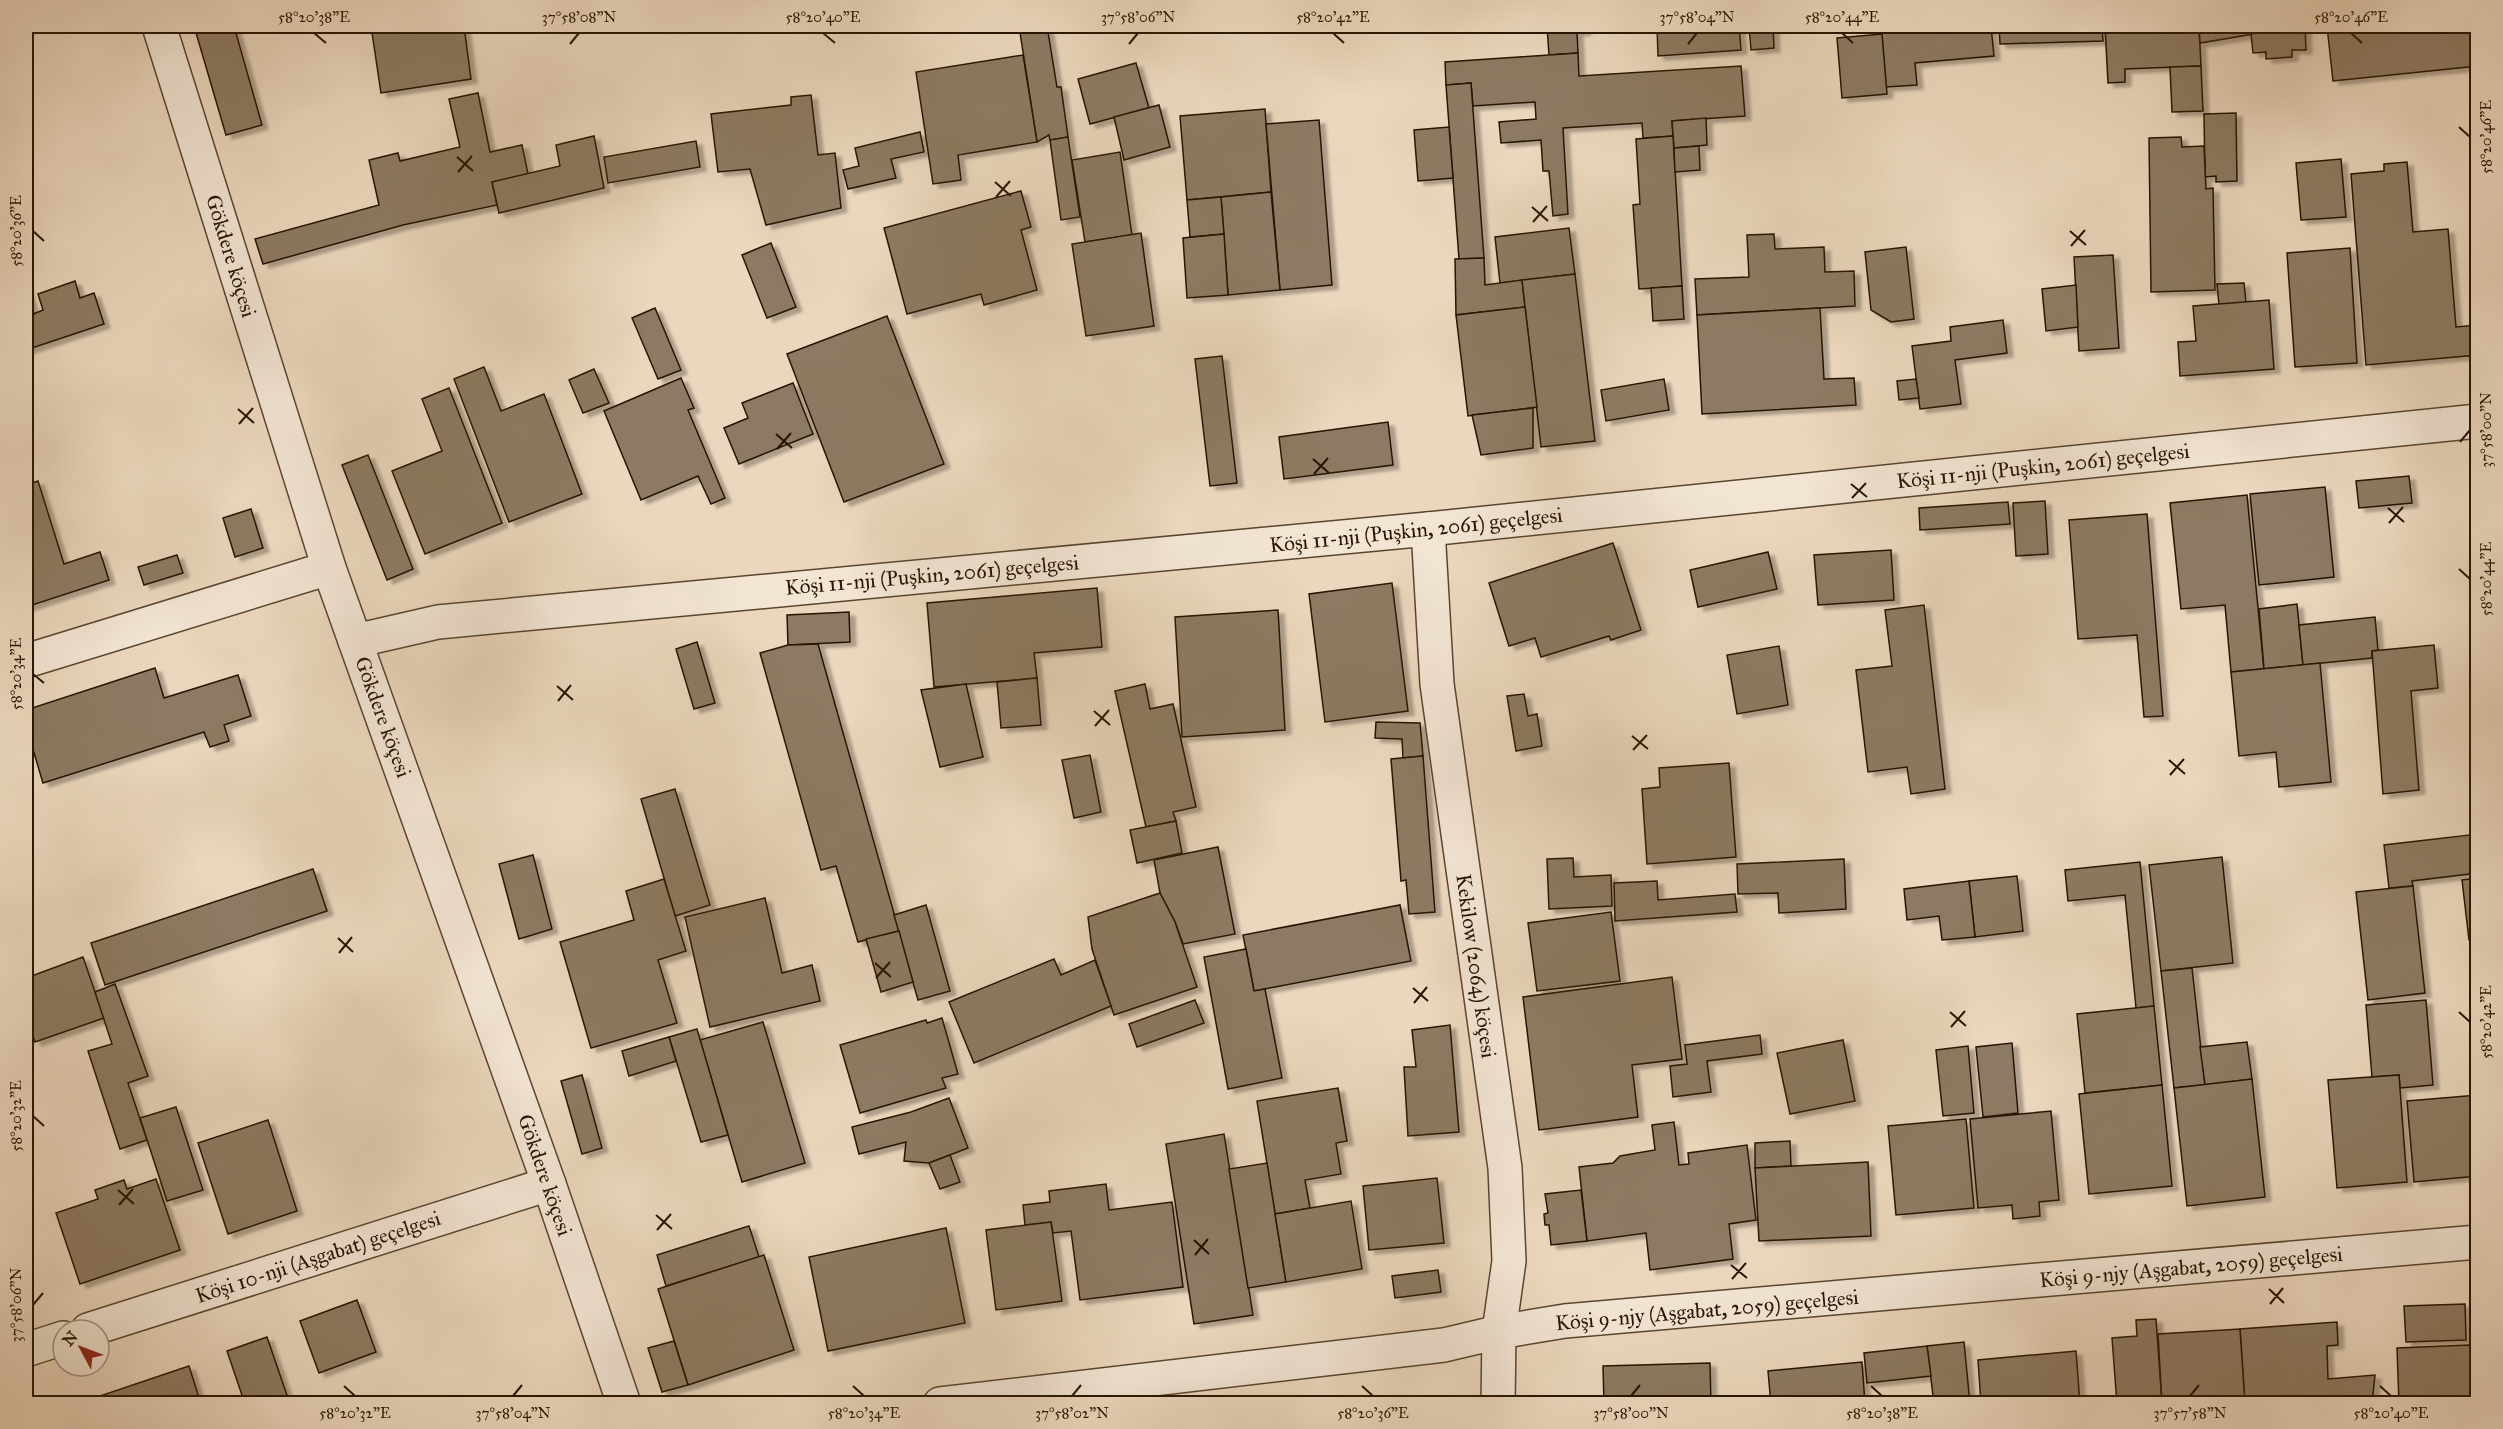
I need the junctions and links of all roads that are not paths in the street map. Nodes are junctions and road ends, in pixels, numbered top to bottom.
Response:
1 (159, 26) edge
2 (2478, 421) edge
3 (1428, 529) junction
4 (329, 568) junction
5 (355, 641) junction
6 (26, 661) edge
7 (549, 1184) junction
8 (2478, 1242) edge
9 (111, 1323) edge
10 (1499, 1332) junction
11 (51, 1342) edge
12 (26, 1350) edge
13 (624, 1404) edge
14 (940, 1404) edge
15 (1498, 1404) edge

1 - 4 street, Gökdere köçesi
2 - 3 street, Köşi 11-nji (Puşkin, 2061) geçelgesi
3 - 5 street, Köşi 11-nji (Puşkin, 2061) geçelgesi
3 - 10 street, Kekilow (2064) köçesi
4 - 5 street, Gökdere köçesi
4 - 6 street
5 - 7 street, Gökdere köçesi
7 - 9 street, Köşi 10-nji (Aşgabat) geçelgesi
7 - 13 street, Gökdere köçesi
8 - 10 street, Köşi 9-njy (Aşgabat, 2059) geçelgesi
10 - 14 street, Köşi 9-njy (Aşgabat, 2059) geçelgesi
10 - 15 street, Kekilow (2064) köçesi
11 - 12 street

